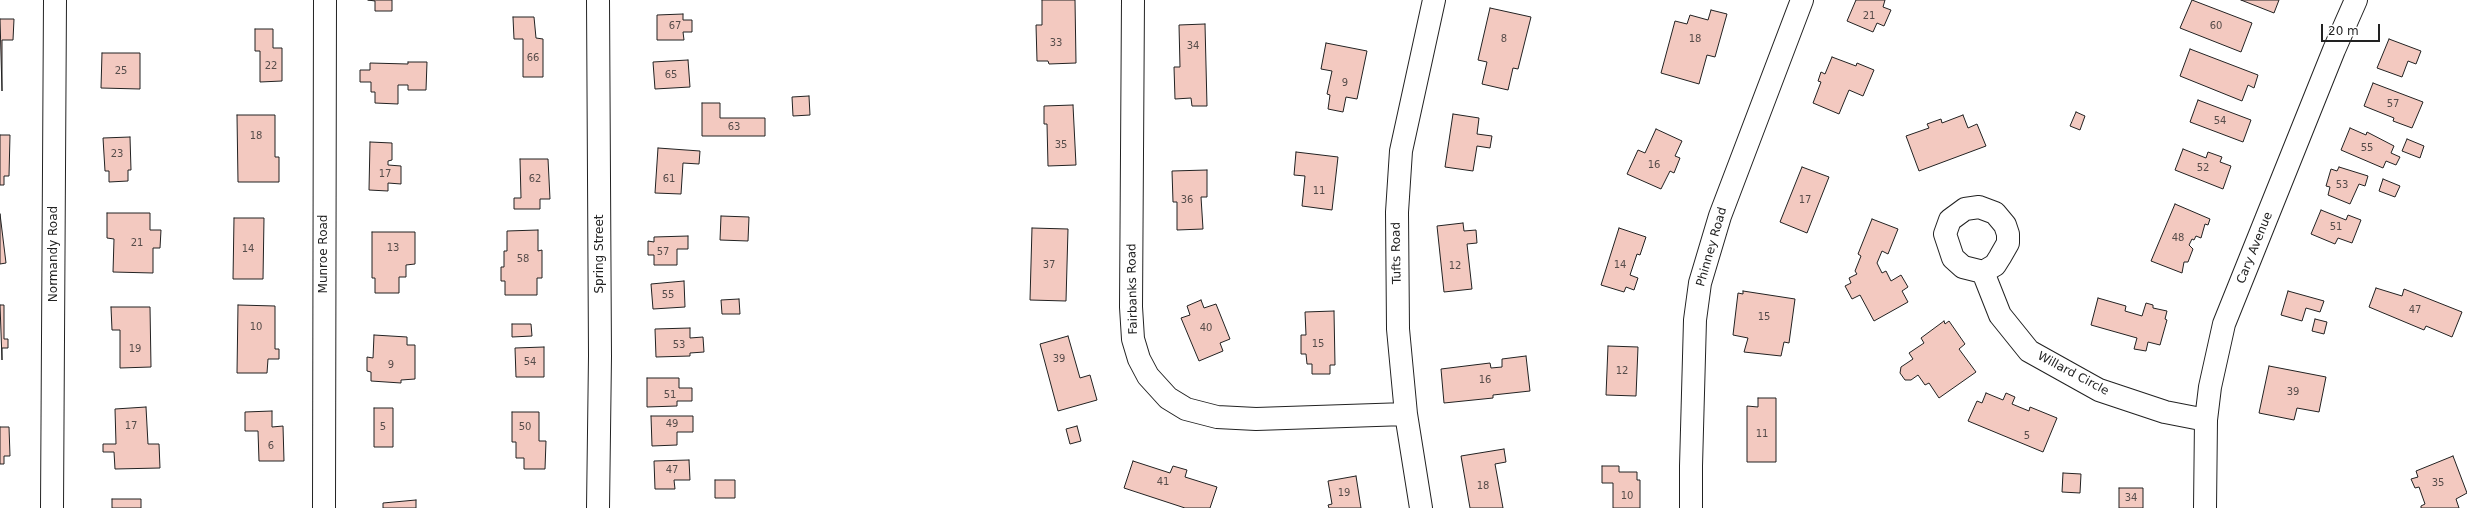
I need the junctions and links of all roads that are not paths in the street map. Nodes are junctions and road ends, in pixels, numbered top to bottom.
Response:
1 (55, 0) edge
2 (325, 0) edge
3 (598, 0) edge
4 (1133, 0) edge
5 (1434, 0) edge
6 (1802, 0) edge
7 (2356, 0) edge
8 (1983, 272) dead end
9 (1406, 414) junction
10 (2206, 420) junction
11 (52, 508) edge
12 (324, 508) edge
13 (598, 508) edge
14 (1422, 508) edge
15 (1691, 508) edge
16 (2205, 508) edge

1 - 11 street, Normandy Road
2 - 12 street, Munroe Road
3 - 13 street, Spring Street
4 - 9 street, Fairbanks Road
5 - 9 street, Tufts Road
6 - 15 street, Phinney Road
7 - 10 street, Cary Avenue
8 - 10 street, Willard Circle
9 - 14 street, Tufts Road
10 - 16 street, Cary Avenue

